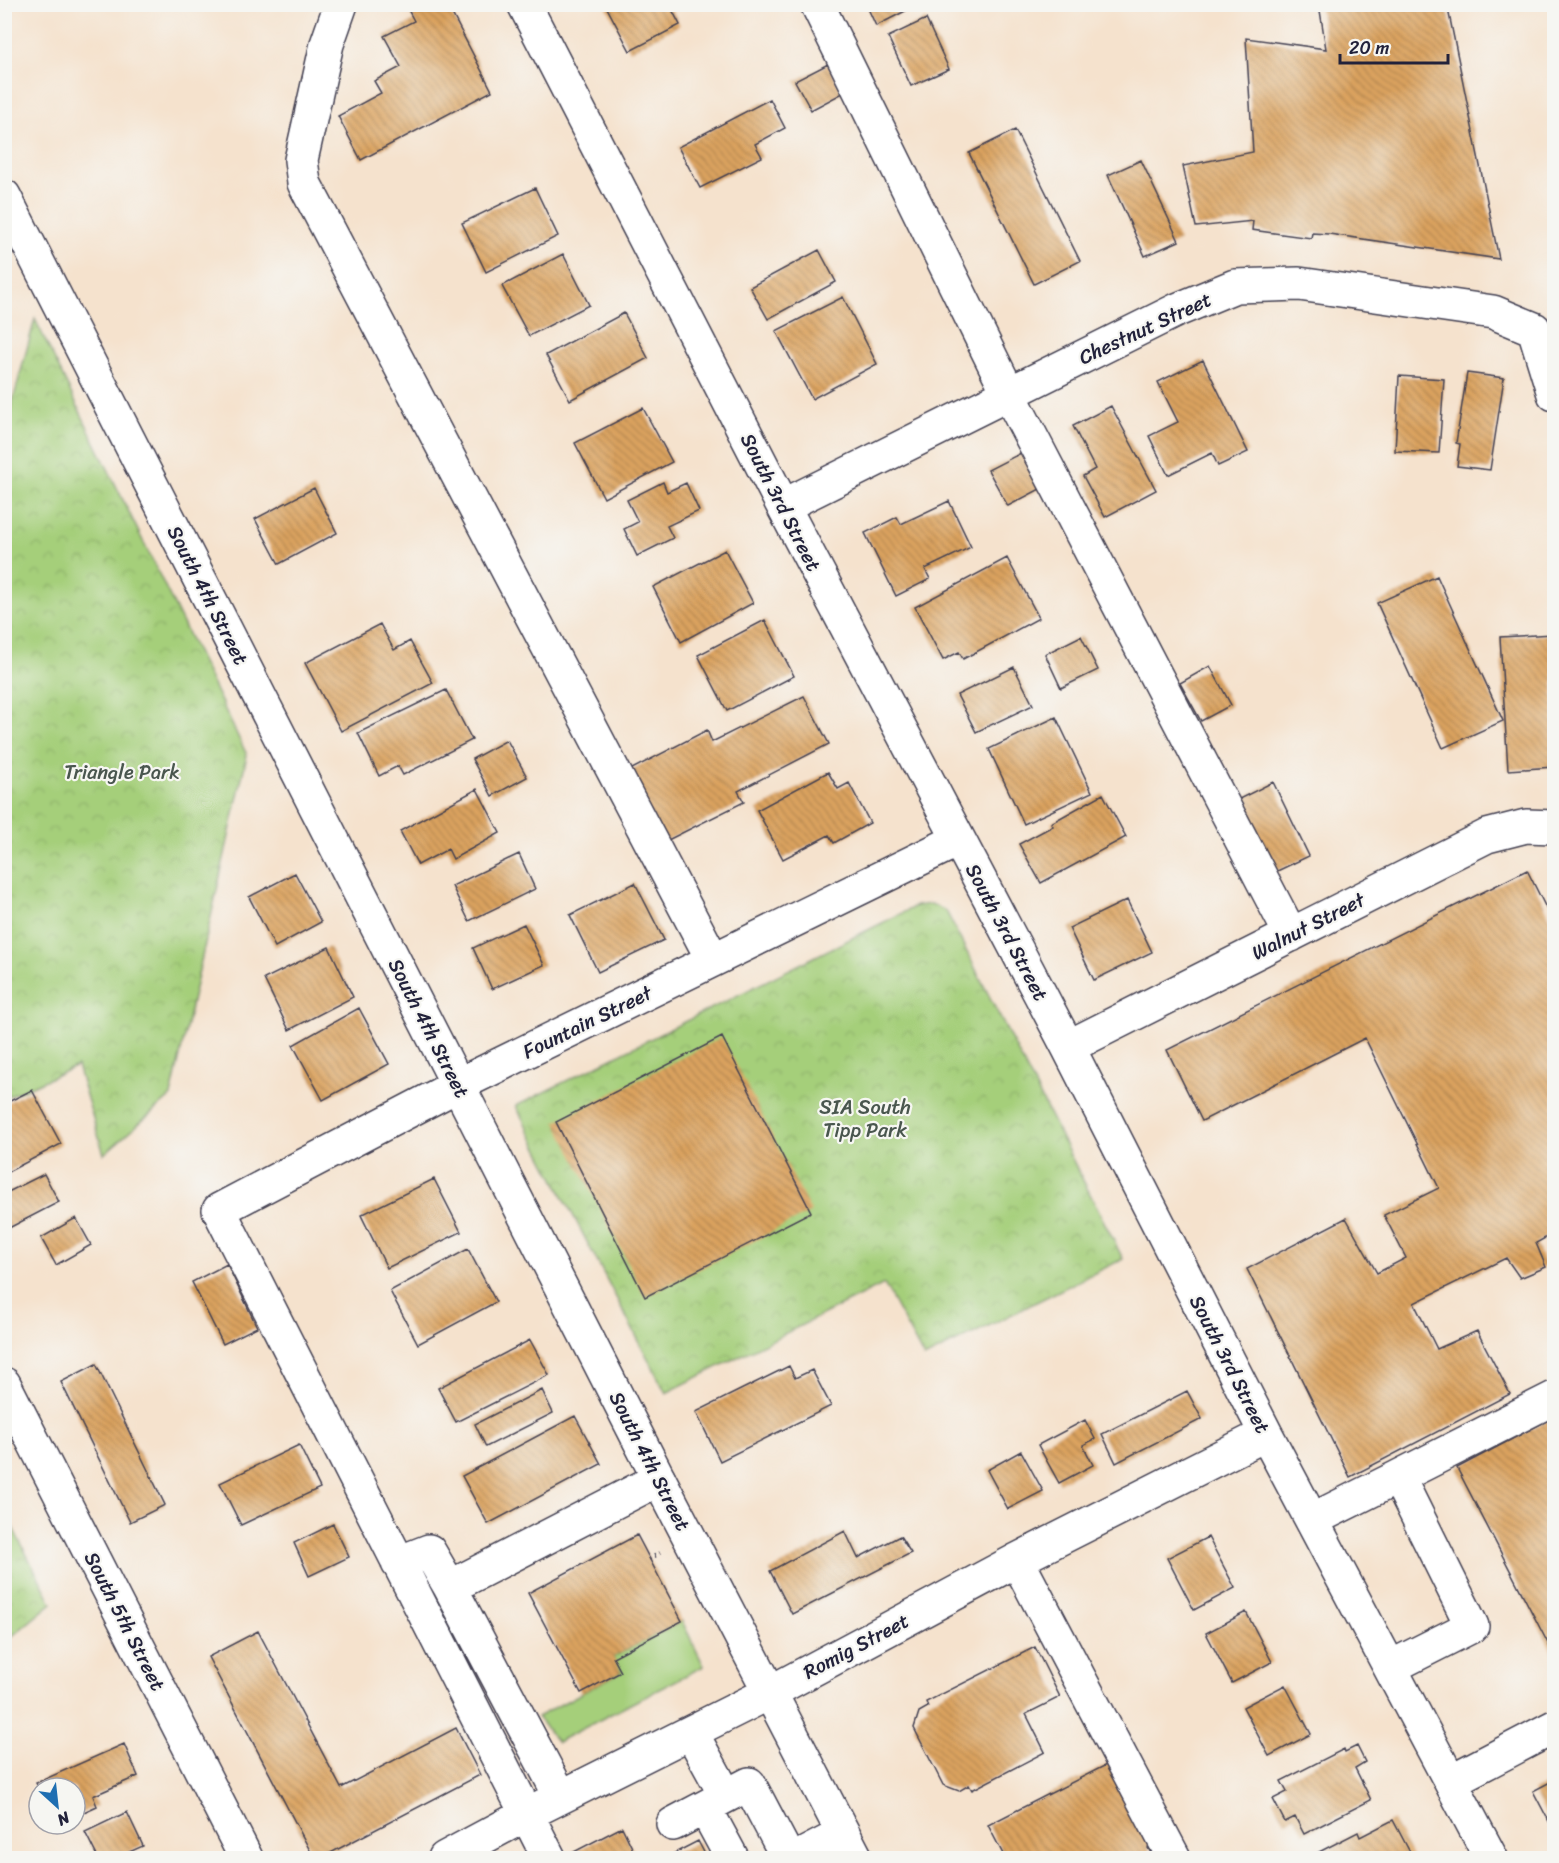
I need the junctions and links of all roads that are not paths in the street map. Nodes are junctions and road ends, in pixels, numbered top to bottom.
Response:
1 (340, 4) edge
2 (524, 4) edge
3 (816, 4) edge
4 (4, 196) edge
5 (1009, 394) junction
6 (1554, 394) edge
7 (783, 506) junction
8 (1554, 827) edge
9 (958, 840) junction
10 (1291, 935) junction
11 (713, 960) junction
12 (1068, 1047) junction
13 (458, 1084) junction
14 (4, 1384) edge
15 (1554, 1398) edge
16 (1266, 1434) junction
17 (1398, 1477) junction
18 (659, 1479) junction
19 (1312, 1520) junction
20 (1017, 1560) junction
21 (398, 1563) junction
22 (450, 1587) junction
23 (1391, 1667) junction
24 (769, 1693) junction
25 (1554, 1727) edge
26 (691, 1732) junction
27 (1451, 1781) junction
28 (561, 1797) junction
29 (716, 1802) junction
30 (527, 1814) junction
31 (673, 1824) dead end
32 (850, 1846) edge
33 (246, 1858) edge
34 (445, 1858) edge
35 (549, 1858) edge
36 (732, 1858) edge
37 (788, 1858) edge
38 (797, 1858) edge
39 (1174, 1858) edge
40 (1491, 1858) edge

1 - 11 street
2 - 7 street, South 3rd Street
3 - 5 street
4 - 13 street, South 4th Street
5 - 6 street, Chestnut Street
5 - 7 street, Chestnut Street
5 - 10 street
7 - 9 street, South 3rd Street
8 - 10 street, Walnut Street
9 - 11 street, Fountain Street
9 - 12 street, South 3rd Street
10 - 12 street, Walnut Street
11 - 13 street, Fountain Street
12 - 16 street, South 3rd Street
13 - 18 street, South 4th Street
13 - 21 street, Fountain Street
14 - 33 street, South 5th Street
15 - 17 street
16 - 19 street, South 3rd Street
16 - 20 street, Romig Street
17 - 19 street
17 - 23 street
18 - 22 street
18 - 24 street, South 4th Street
19 - 23 street, South 3rd Street
20 - 24 street, Romig Street
20 - 39 street
21 - 22 street
21 - 30 street
22 - 28 street
23 - 27 street, South 3rd Street
24 - 26 street, Romig Street
24 - 32 street, South 4th Street
25 - 27 street
26 - 28 street, Romig Street
26 - 29 street
27 - 40 street, South 3rd Street
28 - 30 street, Romig Street
29 - 31 street
29 - 36 street
29 - 37 street
30 - 34 street, Romig Street
30 - 35 street
32 - 38 street

